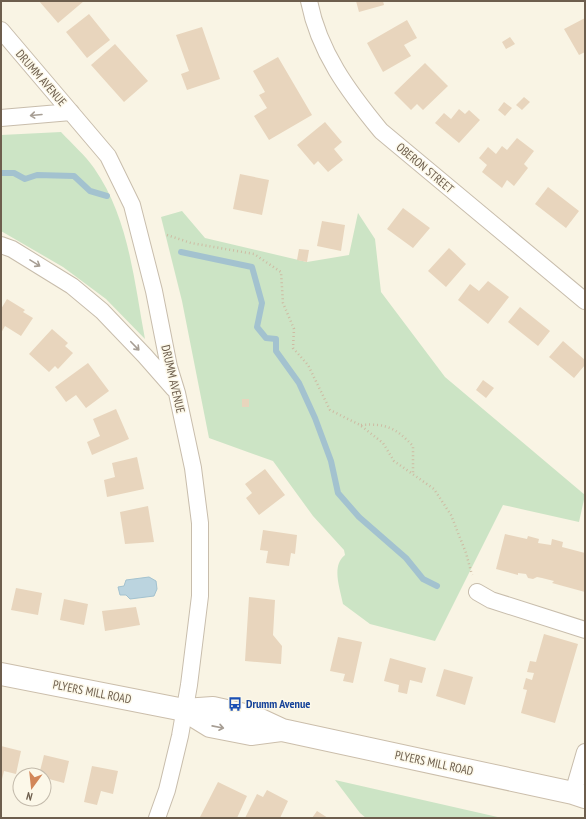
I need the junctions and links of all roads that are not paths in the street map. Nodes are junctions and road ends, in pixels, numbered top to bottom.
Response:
1 (309, 1) edge
2 (1, 30) edge
3 (71, 112) junction
4 (1, 118) edge
5 (1, 245) edge
6 (585, 301) edge
7 (177, 393) junction
8 (476, 592) road end
9 (585, 630) edge
10 (1, 674) edge
11 (184, 710) junction
12 (585, 752) edge
13 (579, 795) edge
14 (157, 818) edge

1 - 6 street, OBERON STREET
2 - 3 street, DRUMM AVENUE
3 -> 4 street
3 - 7 street, DRUMM AVENUE
5 -> 7 street
7 - 11 street, DRUMM AVENUE
8 - 9 street
10 - 11 street, PLYERS MILL ROAD
11 - 13 street, PLYERS MILL ROAD
11 - 14 street, DRUMM AVENUE
12 - 13 street

